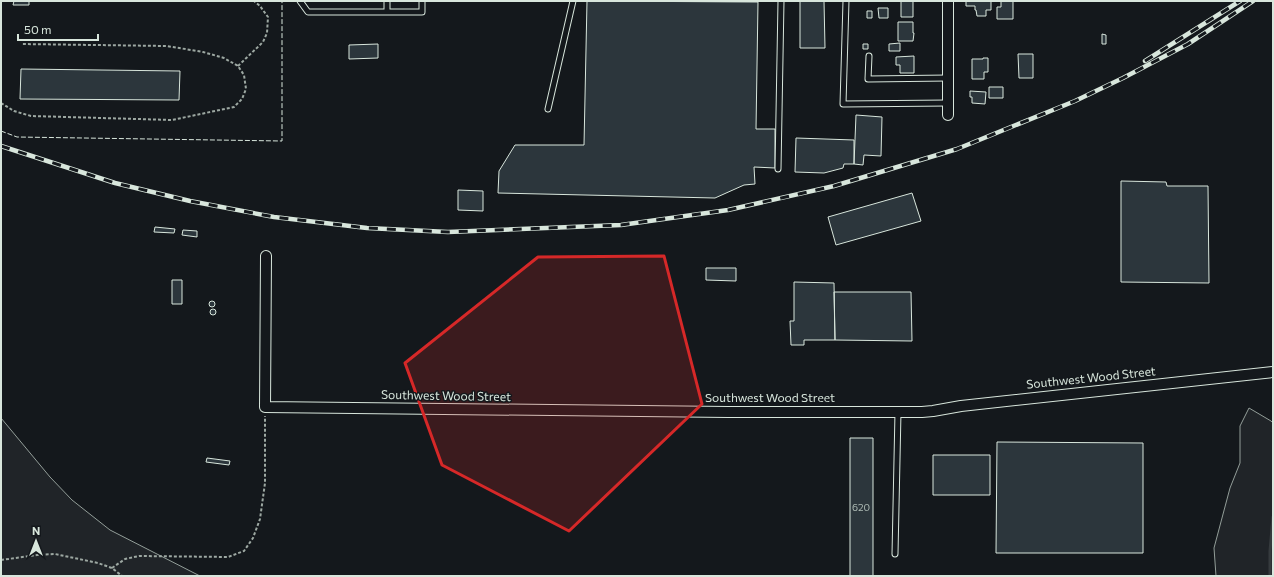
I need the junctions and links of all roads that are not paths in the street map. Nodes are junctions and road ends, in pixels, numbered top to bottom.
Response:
1 (300, 1) edge
2 (387, 1) edge
3 (422, 1) edge
4 (573, 1) edge
5 (781, 1) edge
6 (846, 1) edge
7 (948, 1) edge
8 (387, 12) junction
9 (869, 56) dead end
10 (948, 78) junction
11 (948, 103) junction
12 (548, 108) dead end
13 (948, 115) dead end
14 (778, 169) dead end
15 (266, 256) dead end
16 (1273, 372) edge
17 (898, 412) junction
18 (895, 554) dead end

1 - 8 lane
2 - 8 lane
3 - 8 lane
4 - 12 lane
5 - 14 lane
6 - 11 lane
7 - 10 street
9 - 10 lane
10 - 11 street
11 - 13 street
15 - 17 street, Southwest Wood Street
16 - 17 street, Southwest Wood Street
17 - 18 lane

